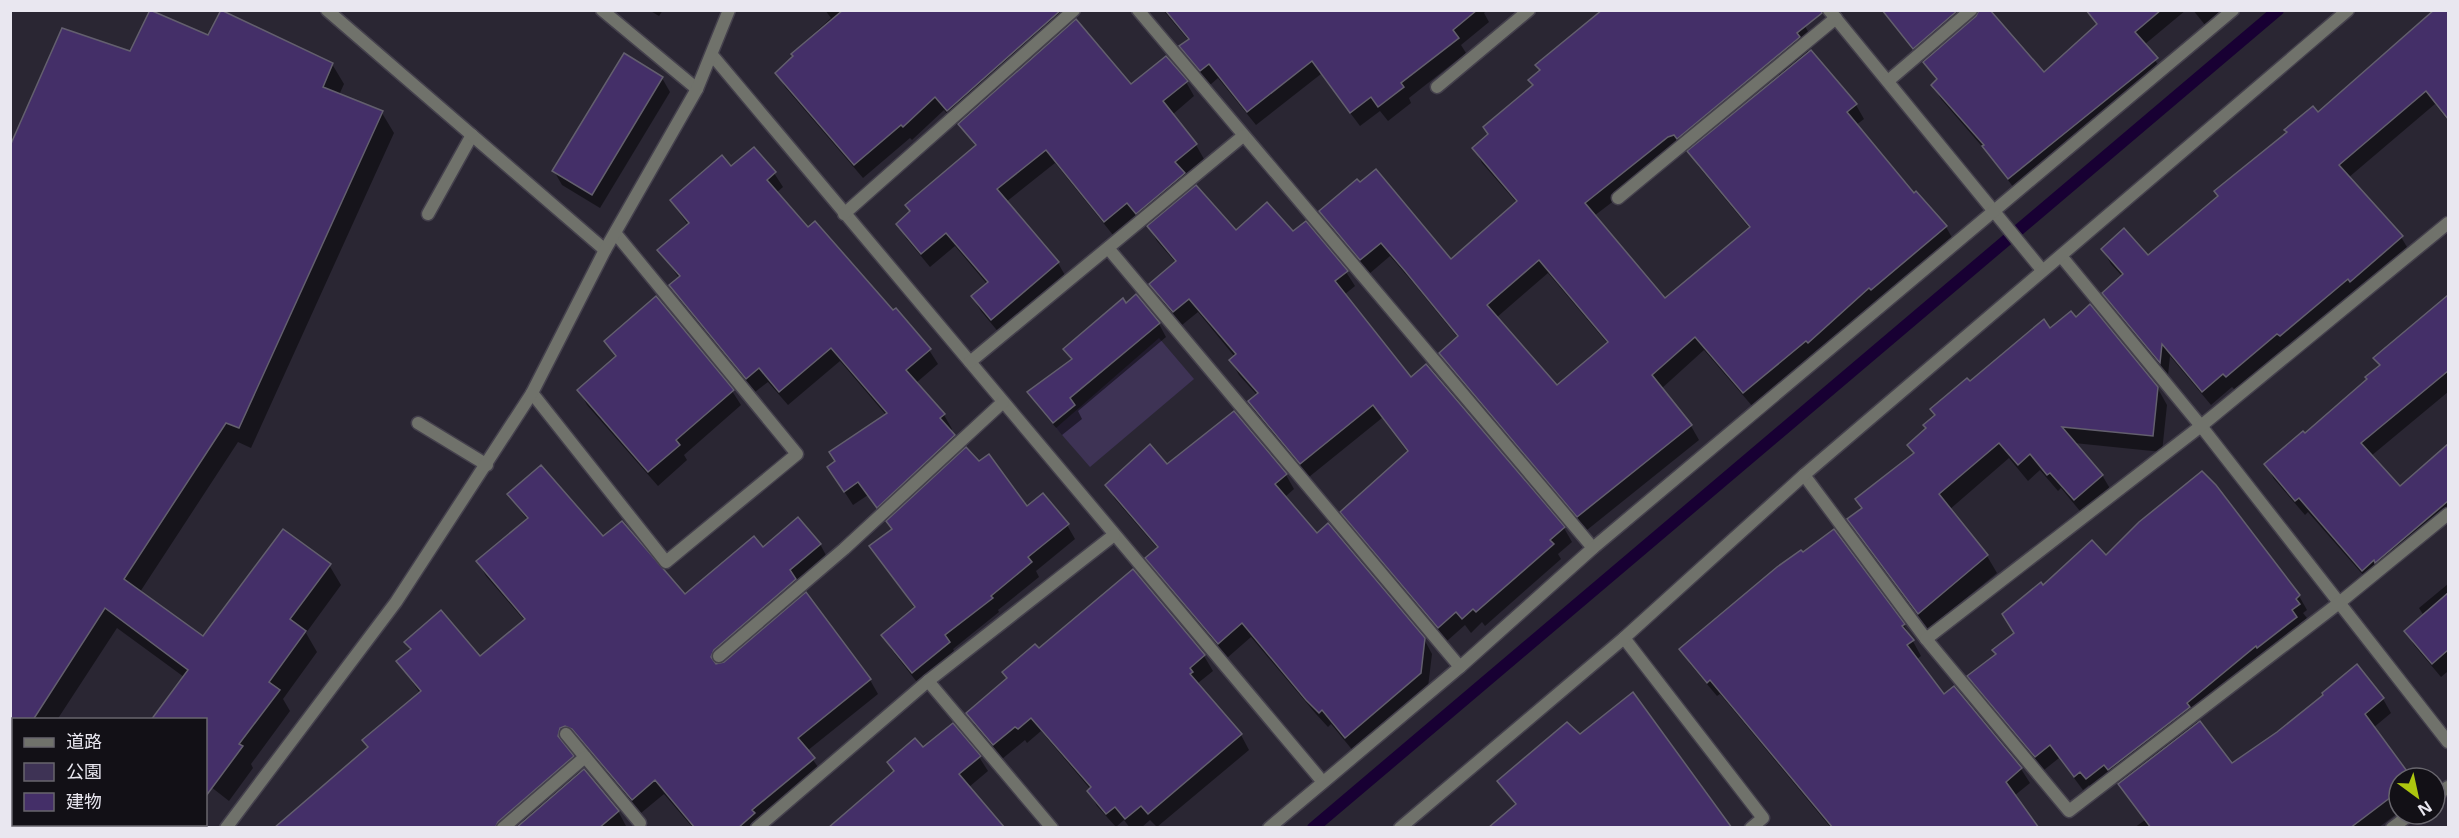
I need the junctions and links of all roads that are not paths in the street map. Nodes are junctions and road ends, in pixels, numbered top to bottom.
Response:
1 (327, 10) edge
2 (602, 10) edge
3 (729, 10) edge
4 (1074, 10) edge
5 (1138, 10) edge
6 (1529, 10) edge
7 (1971, 10) edge
8 (2233, 10) edge
9 (2348, 10) edge
10 (1833, 14) edge
11 (712, 55) junction
12 (1888, 81) junction
13 (1437, 87) dead end
14 (697, 89) junction
15 (472, 135) junction
16 (1243, 136) junction
17 (1618, 198) dead end
18 (1995, 213) junction
19 (428, 214) dead end
20 (844, 214) junction
21 (2448, 223) edge
22 (616, 234) junction
23 (1108, 248) junction
24 (605, 250) junction
25 (2061, 256) junction
26 (2042, 270) junction
27 (970, 362) junction
28 (532, 393) junction
29 (1003, 402) junction
30 (418, 423) dead end
31 (2201, 426) junction
32 (487, 465) junction
33 (1804, 475) junction
34 (2448, 514) edge
35 (1114, 535) junction
36 (1593, 548) junction
37 (2339, 603) junction
38 (1624, 638) junction
39 (1926, 639) junction
40 (719, 656) dead end
41 (1460, 667) junction
42 (928, 681) junction
43 (566, 734) dead end
44 (2448, 742) edge
45 (585, 757) junction
46 (1322, 782) junction
47 (640, 823) dead end
48 (226, 828) edge
49 (503, 828) edge
50 (757, 828) edge
51 (1052, 828) edge
52 (1269, 828) edge
53 (1401, 828) edge
54 (1751, 828) edge

1 - 15 street
2 - 14 street
3 - 11 street
4 - 20 street
5 - 16 street
6 - 13 street
7 - 12 street
8 - 18 street
9 - 25 street
10 - 12 street
10 - 17 street
11 - 14 street
11 - 20 street
12 - 18 street
14 - 22 street
15 - 19 street
15 - 24 street
16 - 23 street
16 - 36 street
18 - 26 street
18 - 36 street
20 - 27 street
21 - 31 street
22 - 24 street
22 - 28 street
23 - 27 street
23 - 41 street
24 - 28 street
25 - 26 street
25 - 31 street
26 - 33 street
27 - 29 street
28 - 32 street
29 - 35 street
29 - 40 street
30 - 32 street
31 - 37 street
31 - 39 street
32 - 48 street
33 - 38 street
33 - 39 street
34 - 37 street
35 - 42 street
35 - 46 street
36 - 41 street
37 - 39 street
37 - 44 street
38 - 53 street
38 - 54 street
41 - 46 street
42 - 50 street
42 - 51 street
43 - 45 street
45 - 47 street
45 - 49 street
46 - 52 street

